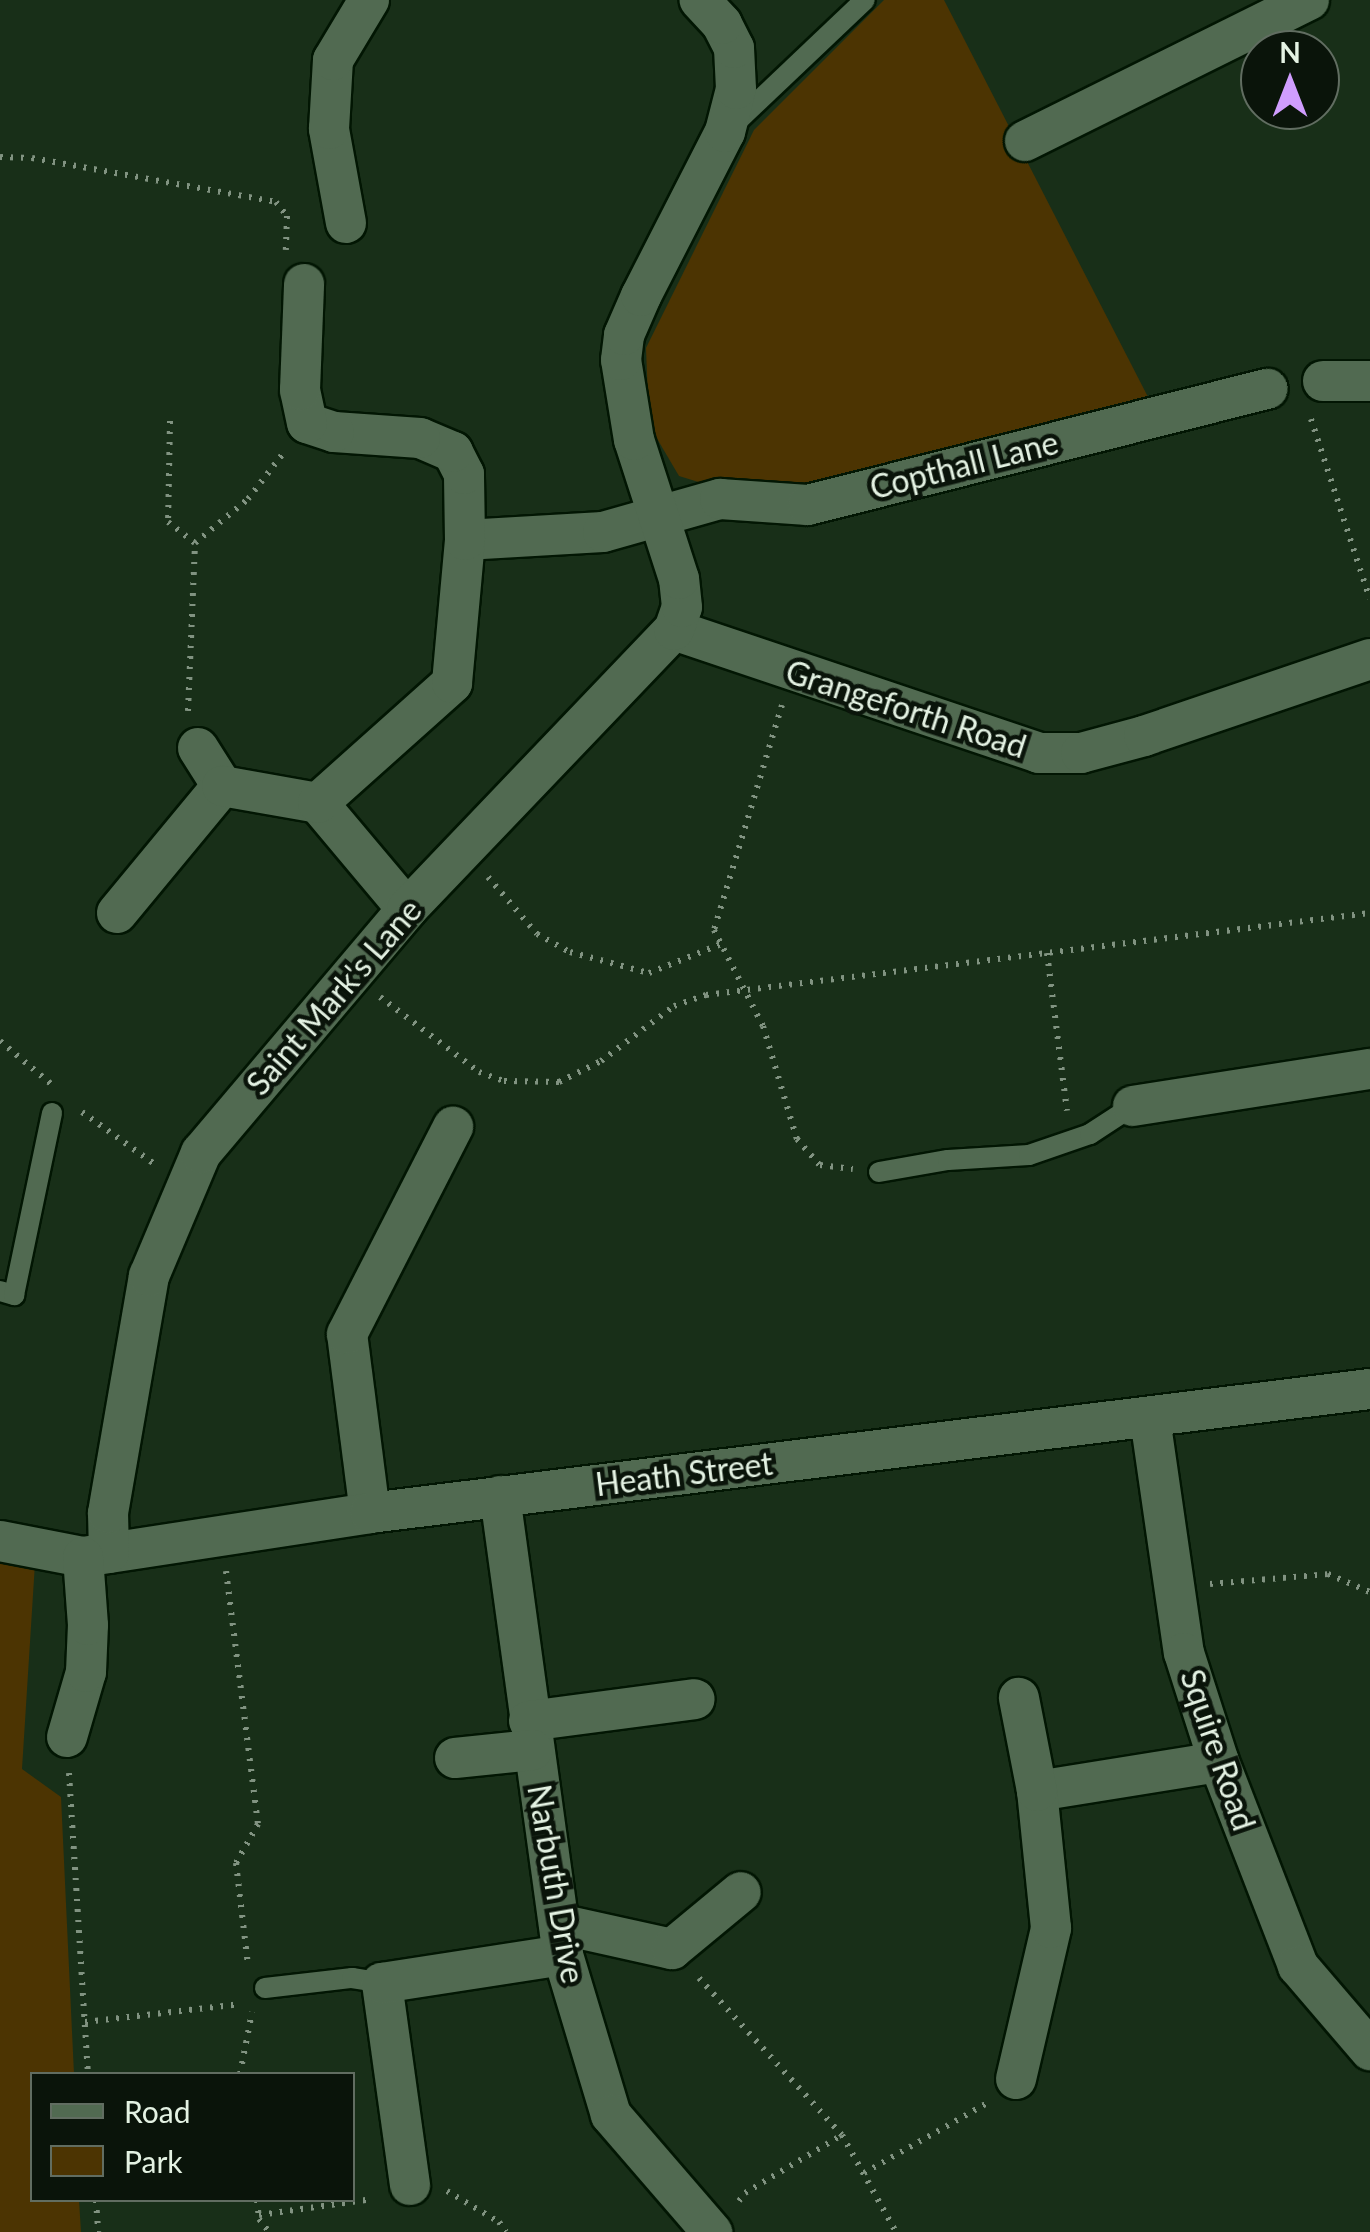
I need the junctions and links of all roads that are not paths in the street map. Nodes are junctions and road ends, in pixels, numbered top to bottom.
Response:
1 (370, 0) edge
2 (700, 0) edge
3 (865, 0) edge
4 (1308, 0) edge
5 (725, 132) junction
6 (1024, 141) dead end
7 (346, 223) dead end
8 (304, 284) road end
9 (1370, 381) edge
10 (1268, 388) dead end
11 (1314, 392) road end
12 (659, 516) junction
13 (465, 540) junction
14 (674, 630) junction
15 (1370, 660) edge
16 (198, 748) road end
17 (222, 786) junction
18 (318, 802) junction
19 (407, 909) junction
20 (117, 914) dead end
21 (1370, 1069) edge
22 (59, 1103) road end
23 (1133, 1106) joint
24 (453, 1126) dead end
25 (879, 1172) road end
26 (0, 1292) edge
27 (1370, 1390) edge
28 (1150, 1418) junction
29 (500, 1496) junction
30 (370, 1513) junction
31 (0, 1541) edge
32 (96, 1555) junction
33 (695, 1698) dead end
34 (1020, 1698) dead end
35 (531, 1736) junction
36 (66, 1737) road end
37 (455, 1758) dead end
38 (1219, 1762) junction
39 (1036, 1791) junction
40 (741, 1892) dead end
41 (562, 1940) junction
42 (382, 1983) junction
43 (265, 1988) dead end
44 (1370, 2050) edge
45 (1016, 2079) road end
46 (410, 2184) road end
47 (724, 2219) edge

1 - 7 street
2 - 5 street
3 - 5 lane
4 - 6 street
5 - 12 street
8 - 13 street
9 - 11 street
10 - 12 street, Copthall Lane
12 - 13 street, Copthall Lane
12 - 14 street
13 - 18 street
14 - 15 street, Grangeforth Road
14 - 19 street, Saint Mark's Lane
16 - 17 street
17 - 18 street
17 - 20 street
18 - 19 street
19 - 32 street, Saint Mark's Lane
21 - 23 street
22 - 26 lane
23 - 25 lane
24 - 30 street
27 - 28 street, Heath Street
28 - 29 street, Heath Street
28 - 38 street, Squire Road
29 - 30 street, Heath Street
29 - 35 street, Narbuth Drive
30 - 32 street, Heath Street
31 - 32 street, Heath Street
32 - 36 street, Saint Mark's Lane
33 - 35 street
34 - 39 street
35 - 37 street
35 - 41 street, Narbuth Drive
38 - 39 street
38 - 44 street, Squire Road
39 - 45 street
40 - 41 street
41 - 42 street
41 - 47 street, Narbuth Drive
42 - 43 lane
42 - 46 street

